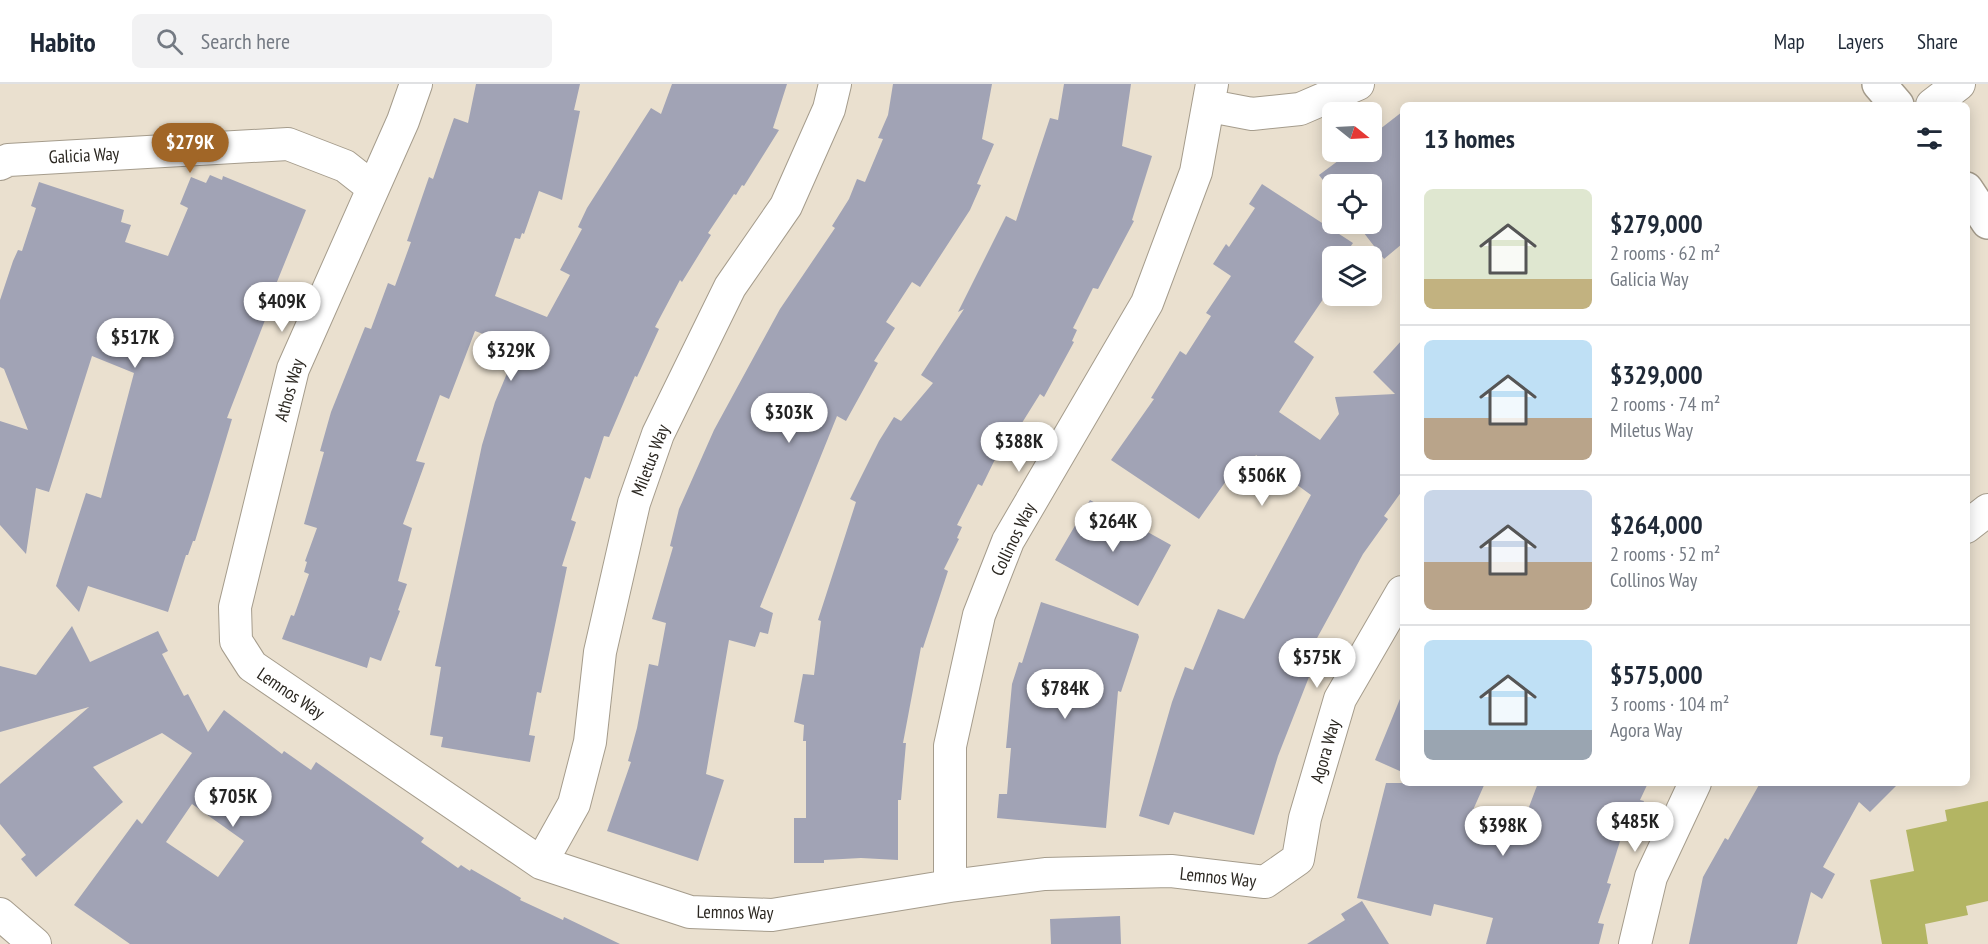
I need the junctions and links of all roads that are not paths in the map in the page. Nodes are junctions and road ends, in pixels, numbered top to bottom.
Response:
1 (416, 84) edge
2 (835, 84) edge
3 (1358, 84) edge
4 (1879, 84) edge
5 (1959, 84) edge
6 (1211, 95) edge
7 (1894, 102) edge
8 (1936, 102) edge
9 (0, 164) edge
10 (373, 188) junction
11 (1970, 195) edge
12 (1988, 222) edge
13 (1988, 510) edge
14 (1970, 524) edge
15 (1400, 595) edge
16 (235, 607) joint
17 (1694, 786) edge
18 (1305, 818) joint
19 (541, 863) junction
20 (950, 886) junction
21 (0, 914) edge
22 (35, 944) edge
23 (1635, 944) edge

1 - 10 street, Athos Way
2 - 19 street, Miletus Way
3 - 6 street
4 - 7 street
5 - 8 street
6 - 20 street, Collinos Way
9 - 10 street, Galicia Way
10 - 16 street, Athos Way
11 - 12 street
13 - 14 street
15 - 18 street, Agora Way
16 - 19 street, Lemnos Way
17 - 23 street
18 - 20 street, Lemnos Way
19 - 20 street, Lemnos Way
21 - 22 street

